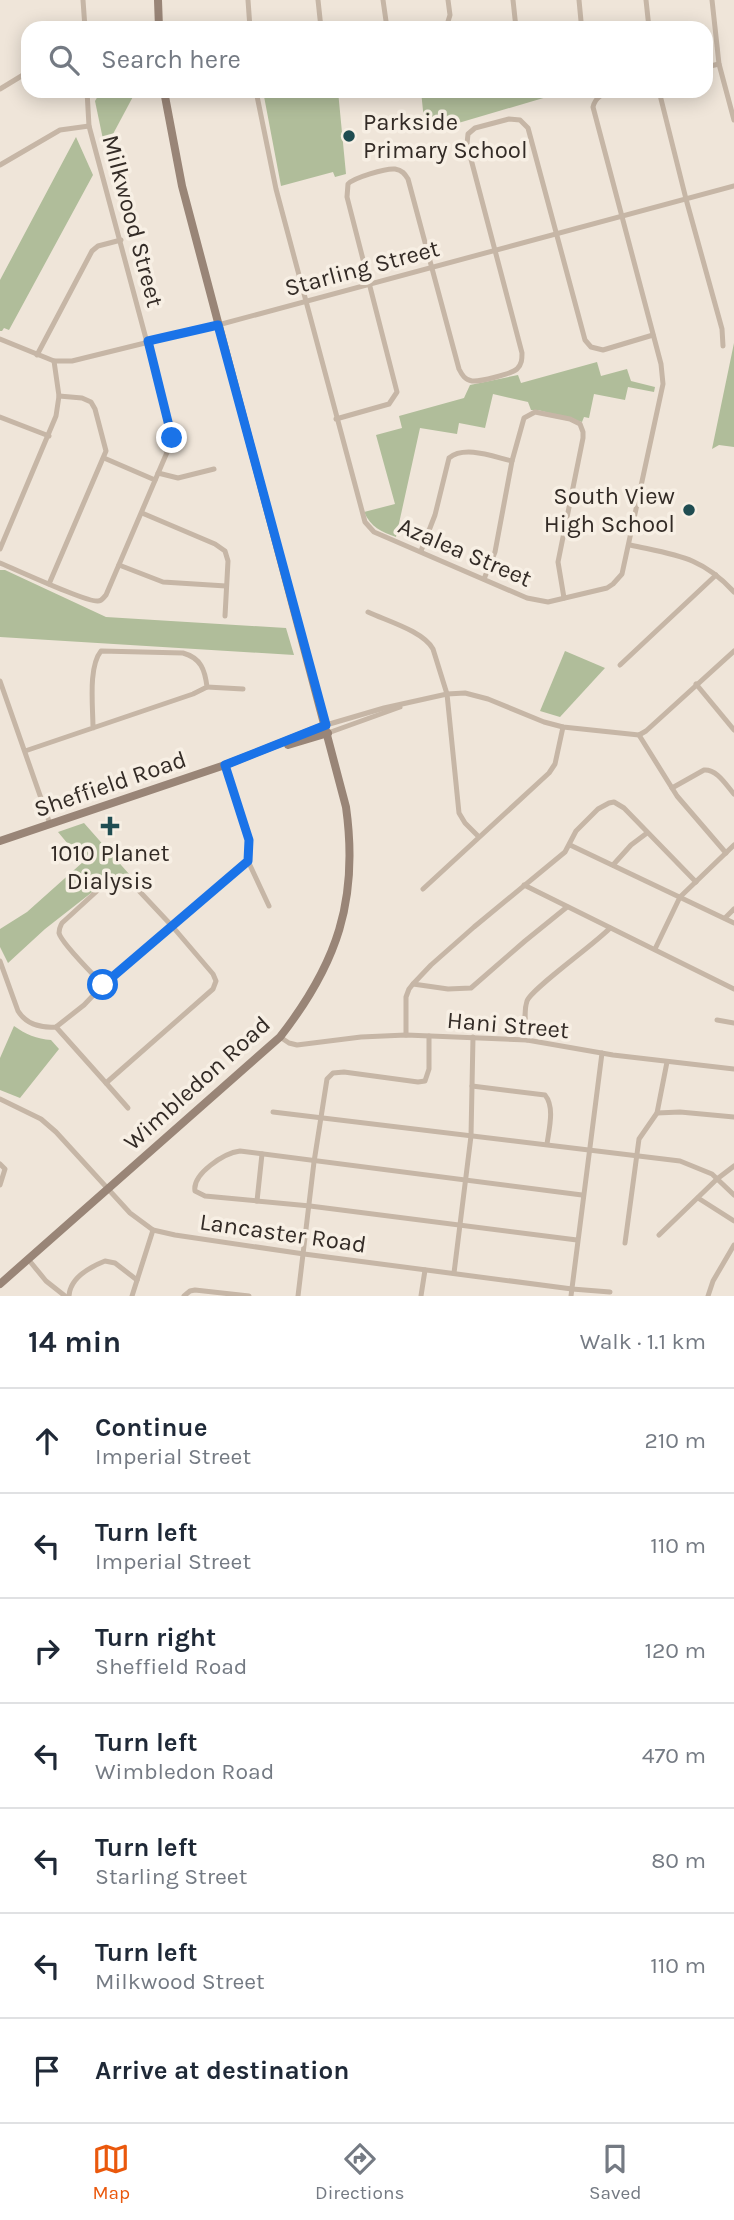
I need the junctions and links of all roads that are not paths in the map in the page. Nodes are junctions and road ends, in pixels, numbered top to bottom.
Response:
1 (83, 0) edge
2 (158, 0) edge
3 (248, 0) edge
4 (318, 0) edge
5 (383, 0) edge
6 (448, 0) edge
7 (513, 0) edge
8 (579, 0) edge
9 (646, 0) edge
10 (712, 0) edge
11 (84, 21) edge
12 (159, 21) edge
13 (250, 21) edge
14 (320, 21) edge
15 (386, 21) edge
16 (448, 21) edge
17 (515, 21) edge
18 (581, 21) edge
19 (648, 21) edge
20 (719, 64) junction
21 (713, 65) edge
22 (21, 76) edge
23 (0, 89) edge
24 (87, 98) edge
25 (165, 98) edge
26 (257, 98) edge
27 (596, 98) edge
28 (661, 98) edge
29 (734, 120) edge
30 (89, 125) junction
31 (0, 166) edge
32 (734, 186) edge
33 (686, 200) junction
34 (621, 217) junction
35 (557, 234) junction
36 (121, 240) junction
37 (495, 251) junction
38 (432, 267) junction
39 (369, 284) junction
40 (305, 301) junction
41 (218, 325) junction
42 (653, 335) junction
43 (0, 340) edge
44 (148, 341) junction
45 (723, 346) dead end
46 (37, 355) junction
47 (54, 361) junction
48 (59, 396) junction
49 (0, 417) edge
50 (337, 419) junction
51 (49, 436) junction
52 (104, 458) junction
53 (512, 461) junction
54 (214, 469) dead end
55 (159, 473) junction
56 (155, 480) junction
57 (142, 513) junction
58 (630, 545) junction
59 (0, 549) edge
60 (421, 551) junction
61 (0, 563) edge
62 (120, 565) junction
63 (716, 575) junction
64 (484, 579) junction
65 (50, 584) junction
66 (226, 586) junction
67 (734, 592) edge
68 (564, 598) junction
69 (368, 612) dead end
70 (225, 616) dead end
71 (734, 651) edge
72 (620, 665) dead end
73 (0, 681) edge
74 (696, 684) junction
75 (207, 687) junction
76 (243, 689) dead end
77 (447, 694) junction
78 (563, 727) junction
79 (93, 728) junction
80 (327, 729) junction
81 (734, 730) edge
82 (639, 735) junction
83 (25, 751) junction
84 (225, 765) junction
85 (672, 788) junction
86 (734, 794) edge
87 (50, 824) junction
88 (647, 833) junction
89 (478, 836) junction
90 (0, 841) edge
91 (570, 845) junction
92 (734, 845) edge
93 (726, 853) junction
94 (248, 861) junction
95 (612, 865) junction
96 (696, 882) junction
97 (524, 885) junction
98 (423, 888) dead end
99 (680, 897) junction
100 (269, 906) dead end
101 (567, 907) junction
102 (734, 909) edge
103 (725, 918) junction
104 (734, 923) edge
105 (173, 926) junction
106 (610, 928) junction
107 (655, 949) junction
108 (0, 961) edge
109 (413, 984) junction
110 (103, 985) junction
111 (734, 989) edge
112 (717, 1020) dead end
113 (734, 1023) edge
114 (55, 1027) junction
115 (406, 1035) junction
116 (429, 1036) junction
117 (280, 1037) junction
118 (473, 1038) junction
119 (527, 1040) junction
120 (602, 1053) junction
121 (667, 1062) junction
122 (734, 1069) edge
123 (106, 1083) junction
124 (472, 1086) junction
125 (0, 1099) edge
126 (128, 1108) dead end
127 (273, 1112) dead end
128 (657, 1113) junction
129 (321, 1116) junction
130 (734, 1117) edge
131 (471, 1136) junction
132 (547, 1144) junction
133 (589, 1150) junction
134 (262, 1154) junction
135 (636, 1157) junction
136 (314, 1162) junction
137 (0, 1164) edge
138 (734, 1166) edge
139 (717, 1179) junction
140 (467, 1180) junction
141 (0, 1185) edge
142 (107, 1189) junction
143 (582, 1195) junction
144 (734, 1195) edge
145 (698, 1198) junction
146 (257, 1201) junction
147 (310, 1206) junction
148 (734, 1221) edge
149 (461, 1224) junction
150 (153, 1230) junction
151 (659, 1235) dead end
152 (577, 1240) junction
153 (625, 1243) dead end
154 (734, 1245) edge
155 (304, 1254) junction
156 (28, 1259) junction
157 (425, 1270) junction
158 (454, 1273) junction
159 (137, 1280) junction
160 (0, 1284) edge
161 (610, 1292) dead end
162 (571, 1293) edge
163 (67, 1296) edge
164 (132, 1296) edge
165 (184, 1296) edge
166 (249, 1296) edge
167 (298, 1296) edge
168 (421, 1296) edge
169 (708, 1296) edge

1 - 11 street
2 - 12 street
3 - 13 street
4 - 14 street
5 - 15 street
6 - 16 street
7 - 17 street
8 - 18 street
9 - 19 street
10 - 20 street
20 - 21 street
20 - 29 street
22 - 23 street
24 - 30 street, Milkwood Street
25 - 41 street, Wimbledon Road
26 - 40 street, Azalea Street
27 - 34 street, Azalea Street
28 - 33 street
30 - 31 street
30 - 36 street, Milkwood Street
32 - 33 street, Starling Street
33 - 34 street, Starling Street
33 - 45 street
34 - 35 street, Starling Street
34 - 42 street, Azalea Street
35 - 37 street, Starling Street
35 - 37 street
35 - 42 street
36 - 44 street, Milkwood Street
36 - 46 street
37 - 38 street, Starling Street
37 - 38 street
38 - 39 street, Starling Street
38 - 39 street
39 - 40 street, Starling Street
39 - 50 street
40 - 41 street, Starling Street
40 - 50 street, Azalea Street
41 - 44 street, Starling Street
41 - 80 street, Wimbledon Road
42 - 58 street, Azalea Street
43 - 46 street, Starling Street
44 - 47 street, Starling Street
44 - 55 street, Milkwood Street
46 - 47 street, Starling Street
47 - 48 street
48 - 51 street
48 - 52 street
49 - 51 street
50 - 60 street, Azalea Street
51 - 59 street
52 - 56 street
52 - 65 street
53 - 60 street
53 - 64 street
53 - 68 street
54 - 55 street
55 - 56 street, Milkwood Street
56 - 57 street, Milkwood Street
57 - 62 street, Milkwood Street
57 - 66 street
58 - 63 street
58 - 68 street, Azalea Street
60 - 64 street, Azalea Street
61 - 65 street
62 - 65 street, Milkwood Street
62 - 66 street
63 - 67 street
63 - 72 street
64 - 68 street, Azalea Street
66 - 70 street
69 - 77 street
71 - 74 street
73 - 83 street
74 - 81 street
74 - 82 street
75 - 76 street
75 - 79 street
75 - 79 street
77 - 78 street
77 - 80 street
77 - 89 street
78 - 82 street
78 - 89 street
79 - 83 street
80 - 84 street, Sheffield Road
80 - 117 street, Wimbledon Road
82 - 85 street
83 - 87 street
84 - 87 street, Sheffield Road
84 - 94 street
85 - 86 street
85 - 93 street
87 - 90 street, Sheffield Road
88 - 91 street
88 - 95 street
88 - 96 street
89 - 98 street
91 - 95 street
91 - 97 street
92 - 93 street
93 - 96 street
94 - 100 street
94 - 105 street
95 - 99 street
96 - 99 street
97 - 101 street
97 - 109 street
99 - 103 street
99 - 107 street
101 - 106 street
101 - 109 street
102 - 103 street
103 - 104 street
105 - 110 street
105 - 110 street
105 - 123 street
106 - 107 street
106 - 119 street
107 - 111 street
108 - 114 street
109 - 115 street
110 - 114 street
112 - 113 street
114 - 123 street
115 - 116 street, Hani Street
115 - 117 street, Hani Street
116 - 118 street, Hani Street
116 - 129 street
117 - 142 street, Wimbledon Road
118 - 119 street, Hani Street
118 - 124 street
119 - 120 street, Hani Street
120 - 121 street, Hani Street
120 - 133 street
121 - 122 street, Hani Street
121 - 128 street
123 - 126 street
124 - 131 street
124 - 132 street
125 - 142 street, Lancaster Road
127 - 129 street
128 - 130 street
128 - 135 street
129 - 131 street
129 - 136 street
131 - 132 street
131 - 140 street
132 - 133 street
133 - 135 street
133 - 143 street
134 - 136 street
134 - 146 street
134 - 146 street
135 - 139 street
135 - 153 street
136 - 140 street
136 - 147 street
137 - 141 street
138 - 139 street
139 - 144 street
139 - 145 street
140 - 143 street
140 - 149 street
142 - 150 street, Lancaster Road
142 - 156 street, Wimbledon Road
143 - 152 street
145 - 148 street
145 - 151 street
146 - 147 street
147 - 149 street
147 - 155 street
149 - 152 street
149 - 158 street
150 - 155 street, Lancaster Road
150 - 159 street
152 - 162 street
154 - 169 street
155 - 157 street, Lancaster Road
155 - 167 street
156 - 160 street, Wimbledon Road
156 - 163 street
157 - 158 street, Lancaster Road
157 - 168 street
158 - 162 street, Lancaster Road
159 - 163 street
159 - 164 street
161 - 162 street, Lancaster Road
165 - 166 street

